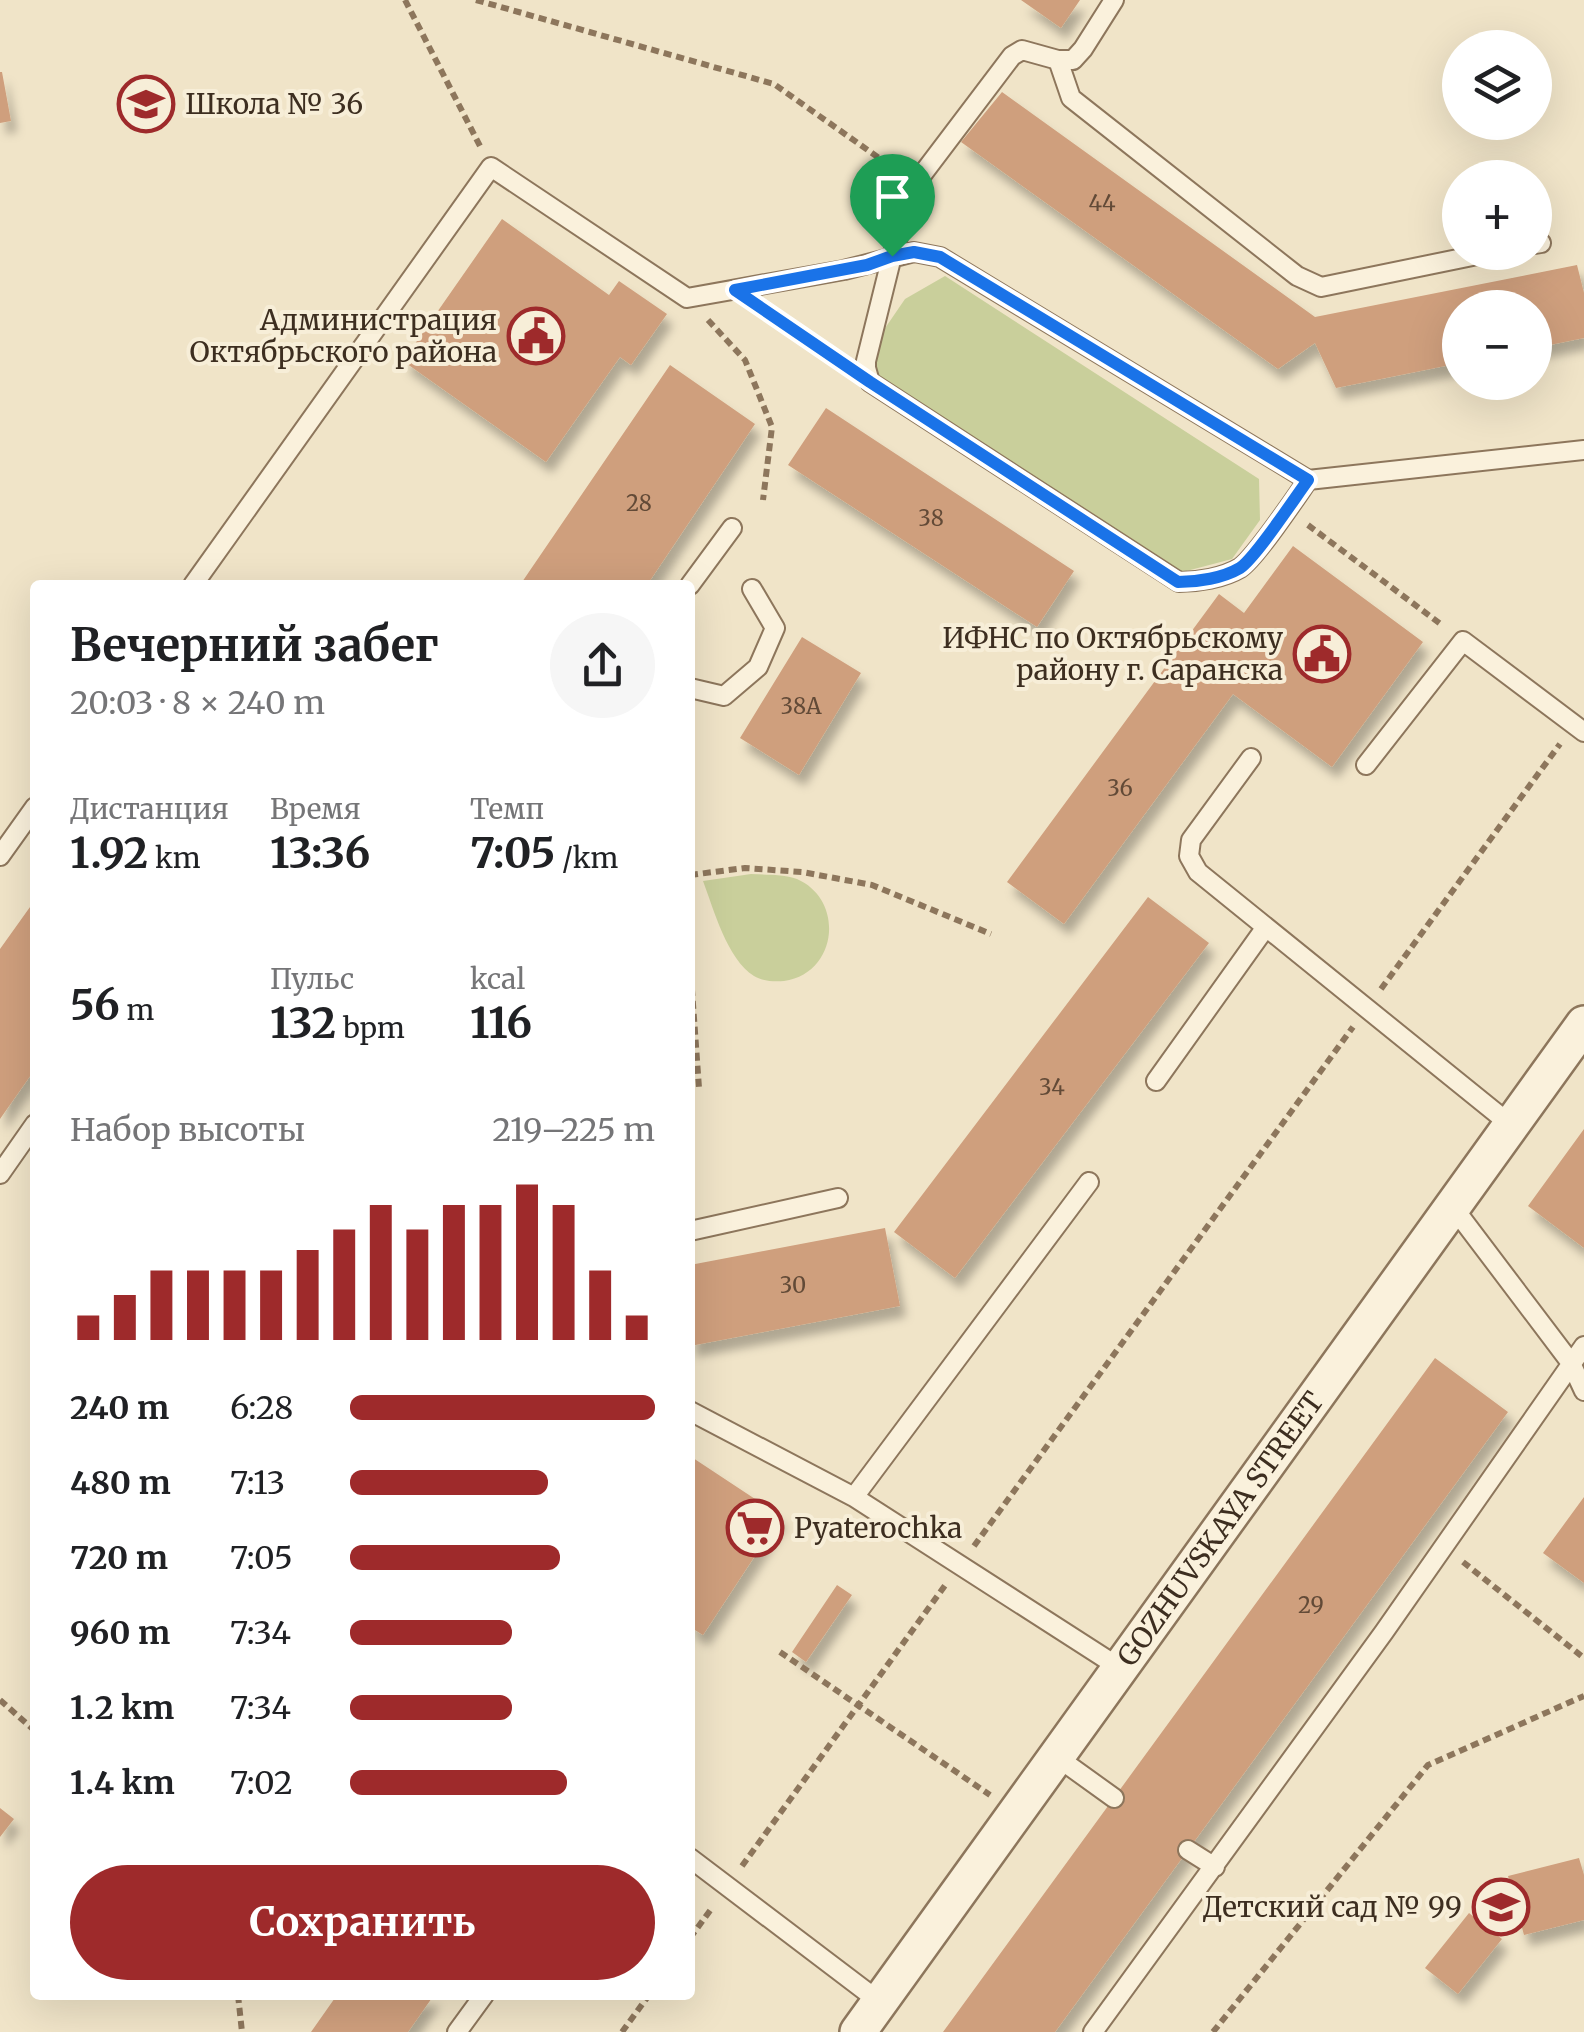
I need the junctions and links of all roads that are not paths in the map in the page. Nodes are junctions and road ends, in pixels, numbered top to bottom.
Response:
1 (1116, 1) edge
2 (1058, 60) junction
3 (892, 256) junction
4 (1442, 262) edge
5 (1584, 450) edge
6 (1308, 480) junction
7 (732, 528) dead end
8 (197, 580) edge
9 (694, 580) edge
10 (752, 589) dead end
11 (695, 689) edge
12 (1579, 728) edge
13 (1251, 758) dead end
14 (1366, 765) dead end
15 (30, 811) edge
16 (6, 833) edge
17 (0, 856) edge
18 (1266, 927) junction
19 (1584, 1024) edge
20 (1156, 1082) dead end
21 (1511, 1125) junction
22 (30, 1131) edge
23 (0, 1174) edge
24 (1089, 1182) dead end
25 (838, 1198) dead end
26 (1453, 1207) junction
27 (695, 1231) edge
28 (1584, 1346) edge
29 (1571, 1363) junction
30 (1584, 1391) edge
31 (695, 1414) edge
32 (854, 1497) junction
33 (1120, 1668) junction
34 (1057, 1757) junction
35 (1114, 1798) dead end
36 (1188, 1850) dead end
37 (695, 1862) edge
38 (1215, 1866) junction
39 (480, 2000) edge
40 (880, 2002) junction
41 (457, 2032) edge
42 (858, 2032) edge
43 (1093, 2032) edge

1 - 2 lane
2 - 3 lane
2 - 4 lane
3 - 6 lane
3 - 6 lane
3 - 8 lane
5 - 6 lane
7 - 9 lane
10 - 11 lane
12 - 14 lane
13 - 18 lane
15 - 16 lane
16 - 17 lane
18 - 20 lane
18 - 21 lane
19 - 21 street, GOZHUVSKAYA STREET
21 - 26 street, GOZHUVSKAYA STREET
22 - 23 lane
24 - 32 lane
25 - 27 lane
26 - 29 lane
26 - 33 street, GOZHUVSKAYA STREET
28 - 29 lane
29 - 30 lane
29 - 38 lane
31 - 32 lane
32 - 33 lane
33 - 34 street, GOZHUVSKAYA STREET
34 - 35 lane
34 - 40 street, GOZHUVSKAYA STREET
36 - 38 lane
37 - 40 lane
38 - 43 lane
39 - 41 lane
40 - 42 street, GOZHUVSKAYA STREET

